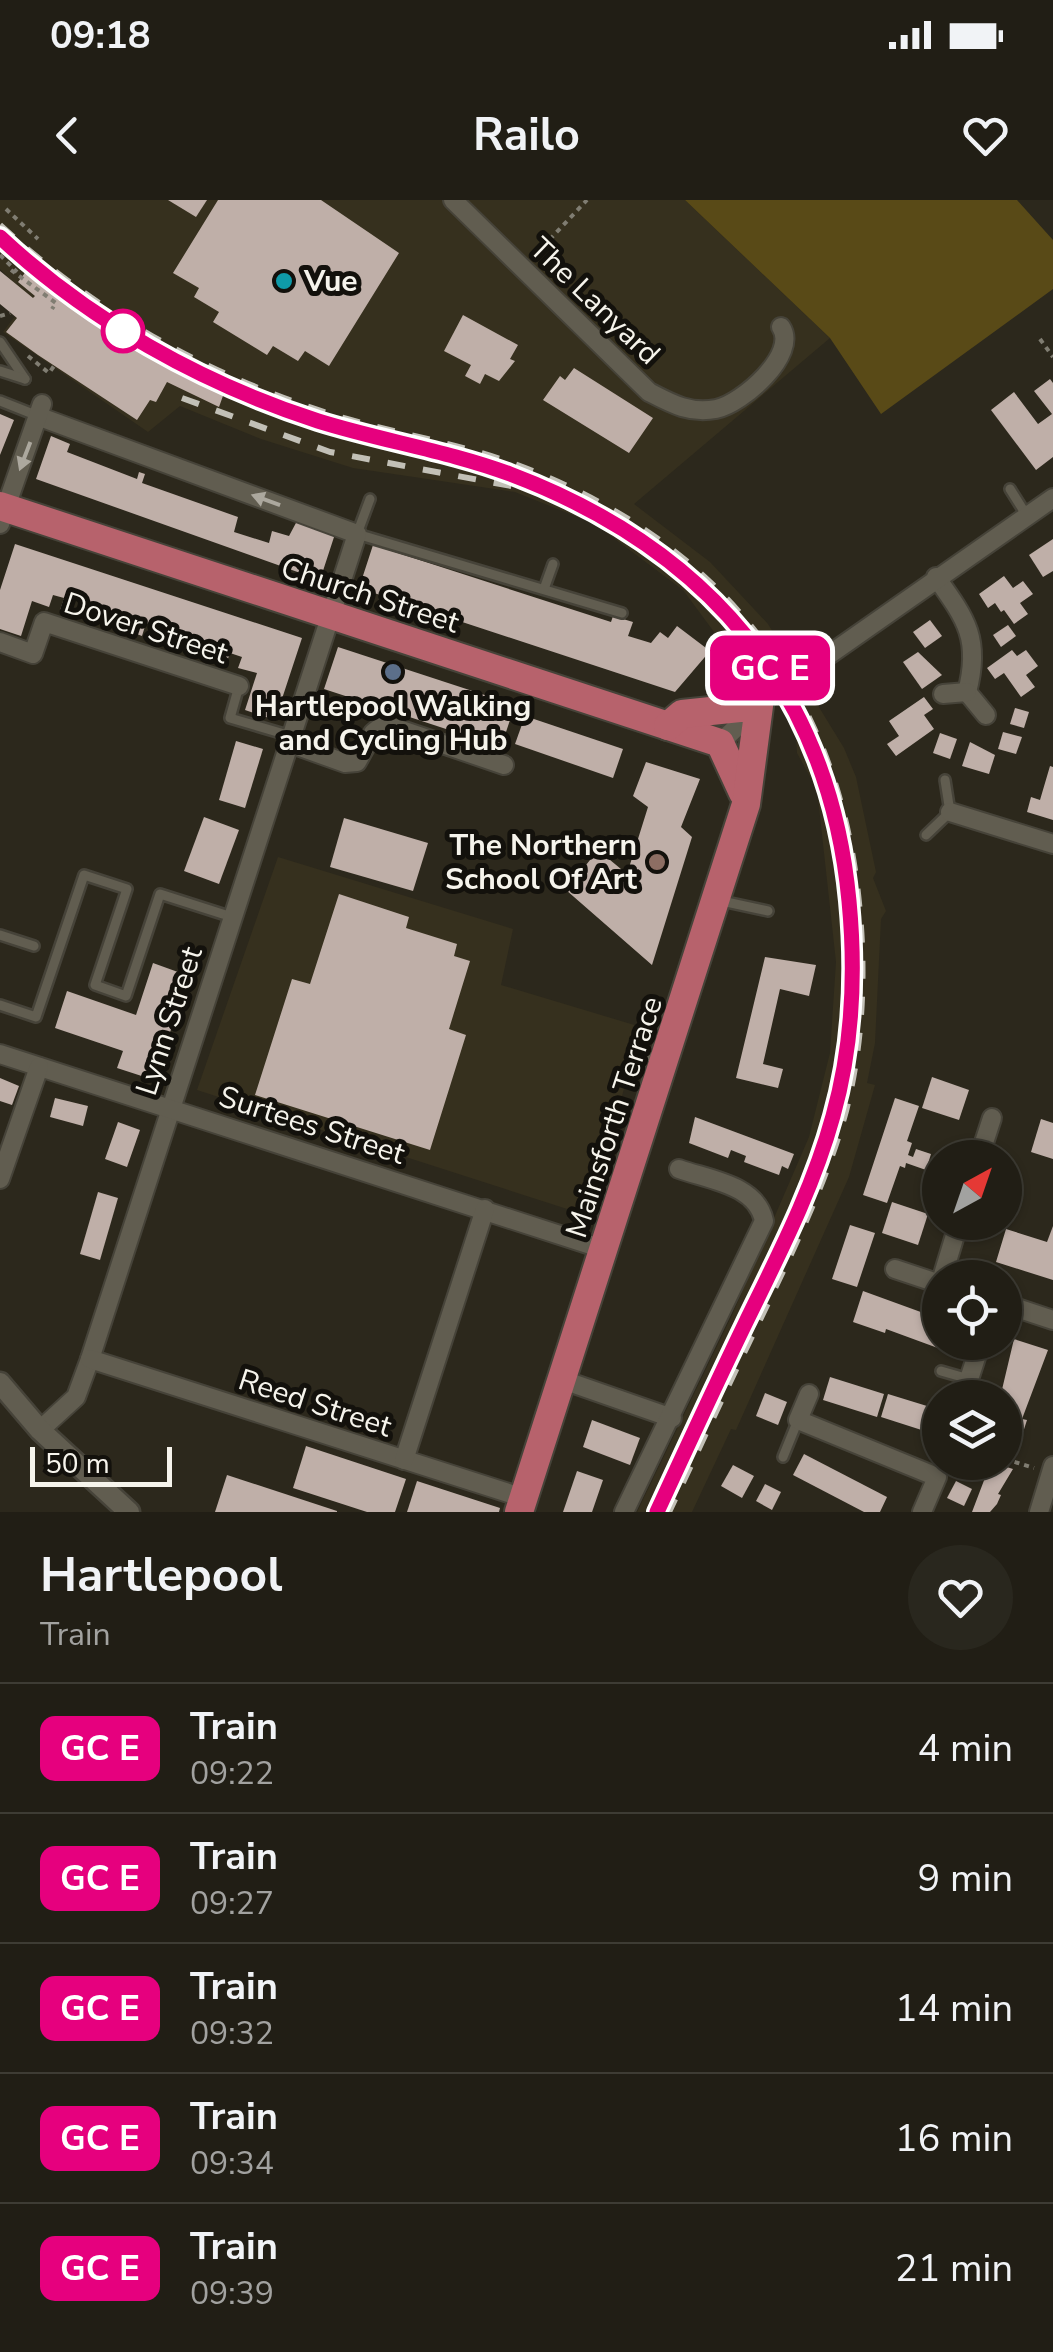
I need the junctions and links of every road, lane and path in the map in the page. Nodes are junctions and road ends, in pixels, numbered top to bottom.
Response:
1 (452, 200) edge
2 (587, 200) edge
3 (5, 217) dead end
4 (38, 238) dead end
5 (0, 255) edge
6 (529, 261) dead end
7 (11, 270) dead end
8 (19, 276) junction
9 (52, 309) dead end
10 (10, 313) dead end
11 (0, 316) edge
12 (782, 327) dead end
13 (1040, 339) dead end
14 (0, 342) edge
15 (1053, 356) edge
16 (0, 371) edge
17 (0, 400) edge
18 (41, 411) junction
19 (1010, 489) dead end
20 (1053, 498) edge
21 (370, 499) dead end
22 (2, 513) edge
23 (1027, 516) junction
24 (357, 534) junction
25 (553, 564) dead end
26 (936, 577) junction
27 (544, 588) junction
28 (622, 614) dead end
29 (331, 616) junction
30 (0, 642) edge
31 (239, 686) joint
32 (967, 692) junction
33 (943, 694) dead end
34 (759, 706) junction
35 (986, 715) dead end
36 (668, 726) junction
37 (290, 740) junction
38 (720, 743) junction
39 (504, 765) dead end
40 (945, 780) dead end
41 (746, 804) junction
42 (950, 812) junction
43 (926, 835) dead end
44 (1050, 850) edge
45 (715, 900) junction
46 (768, 912) dead end
47 (232, 917) junction
48 (0, 934) edge
49 (34, 946) dead end
50 (0, 1004) edge
51 (0, 1054) edge
52 (638, 1054) dead end
53 (668, 1061) junction
54 (39, 1067) junction
55 (169, 1108) junction
56 (992, 1118) dead end
57 (985, 1140) edge
58 (679, 1169) dead end
59 (0, 1178) edge
60 (485, 1210) junction
61 (606, 1250) junction
62 (895, 1269) dead end
63 (922, 1277) edge
64 (1022, 1310) edge
65 (1053, 1320) edge
66 (90, 1358) junction
67 (941, 1370) dead end
68 (563, 1380) junction
69 (955, 1380) edge
70 (0, 1383) edge
71 (809, 1394) dead end
72 (672, 1418) junction
73 (798, 1420) junction
74 (40, 1430) junction
75 (782, 1457) dead end
76 (404, 1460) junction
77 (922, 1464) edge
78 (1022, 1464) edge
79 (1053, 1466) edge
80 (1034, 1468) dead end
81 (936, 1480) edge
82 (522, 1505) edge
83 (128, 1512) edge
84 (624, 1512) edge
85 (922, 1512) edge
86 (1039, 1512) edge

1 - 12 street, The Lanyard
2 - 6 path
3 - 4 path
5 - 8 path
7 - 8 path
8 - 9 path
10 - 11 path
13 - 15 path
14 - 16 lane
17 - 18 lane
18 -> 22 street
24 -> 18 street
19 - 23 lane
20 - 23 street
21 - 24 lane
22 - 29 main road, Church Street
23 - 26 street
24 - 27 lane
24 - 29 street, Lynn Street
25 - 27 lane
26 - 32 street
26 - 34 street
27 - 28 lane
29 - 36 main road, Church Street
29 - 37 street, Lynn Street
30 - 31 street, Dover Street
31 - 37 lane
32 - 33 street
32 - 35 street
34 - 36 main road
34 - 38 street
34 - 41 main road, Mainsforth Terrace
36 - 38 main road, Church Street
37 - 39 street
37 - 47 street, Lynn Street
38 - 41 main road
40 - 42 lane
41 - 45 main road, Mainsforth Terrace
42 - 43 lane
42 - 44 street
45 - 46 lane
45 - 53 main road, Mainsforth Terrace
47 - 50 lane
47 - 55 street, Lynn Street
48 - 49 lane
51 - 54 street, Surtees Street
52 - 53 lane
53 - 61 main road, Mainsforth Terrace
54 - 55 street, Surtees Street
54 - 59 street
55 - 60 street, Surtees Street
55 - 66 street, Lynn Street
56 - 57 street
58 - 72 street
60 - 61 street, Surtees Street
60 - 76 street
61 - 68 main road, Mainsforth Terrace
62 - 63 street
64 - 65 street
66 - 74 street, Lynn Street
66 - 76 street, Reed Street
67 - 69 lane
68 - 72 street
68 - 82 main road, Mainsforth Terrace
70 - 74 street
71 - 73 street
72 - 84 street
73 - 75 lane
73 - 77 street
74 - 83 street
76 - 82 street, Reed Street
78 - 80 path
79 - 86 street
81 - 85 street

